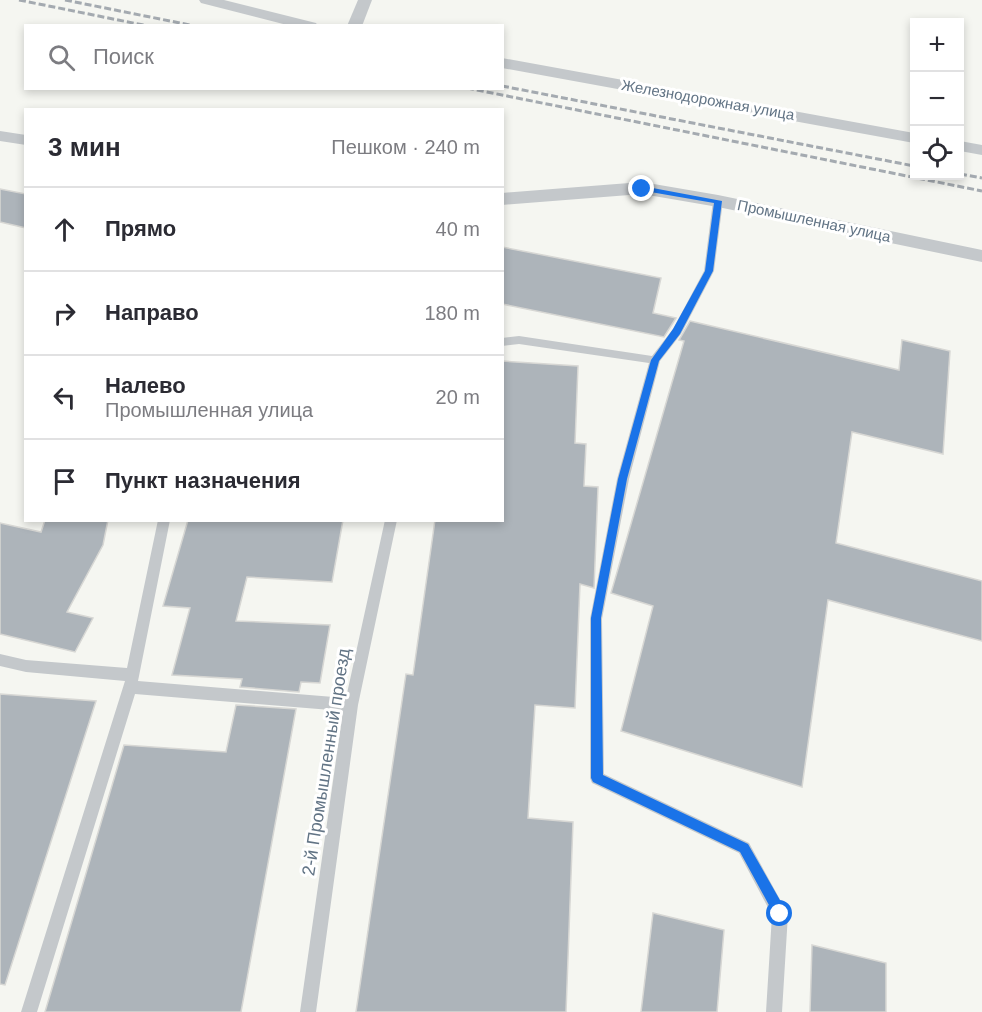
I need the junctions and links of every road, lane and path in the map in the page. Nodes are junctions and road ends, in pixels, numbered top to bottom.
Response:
1 (206, 0) edge
2 (365, 0) edge
3 (303, 24) edge
4 (355, 24) edge
5 (504, 63) edge
6 (0, 135) edge
7 (910, 137) edge
8 (24, 140) edge
9 (964, 147) edge
10 (982, 150) edge
11 (504, 199) edge
12 (718, 201) junction
13 (982, 256) edge
14 (504, 342) edge
15 (655, 360) junction
16 (164, 522) edge
17 (391, 522) edge
18 (0, 660) edge
19 (131, 681) junction
20 (351, 705) junction
21 (28, 1012) edge
22 (308, 1012) edge
23 (774, 1012) edge

1 - 3 street
2 - 4 street
5 - 7 street, Железнодорожная улица
6 - 8 street
9 - 10 street
11 - 12 street, Промышленная улица
12 - 13 street, Промышленная улица
12 - 15 lane
14 - 15 lane
15 - 23 lane
16 - 19 lane
17 - 20 lane, 2-й Промышленный проезд
18 - 19 lane
19 - 20 lane
19 - 21 lane
20 - 22 lane, 2-й Промышленный проезд

